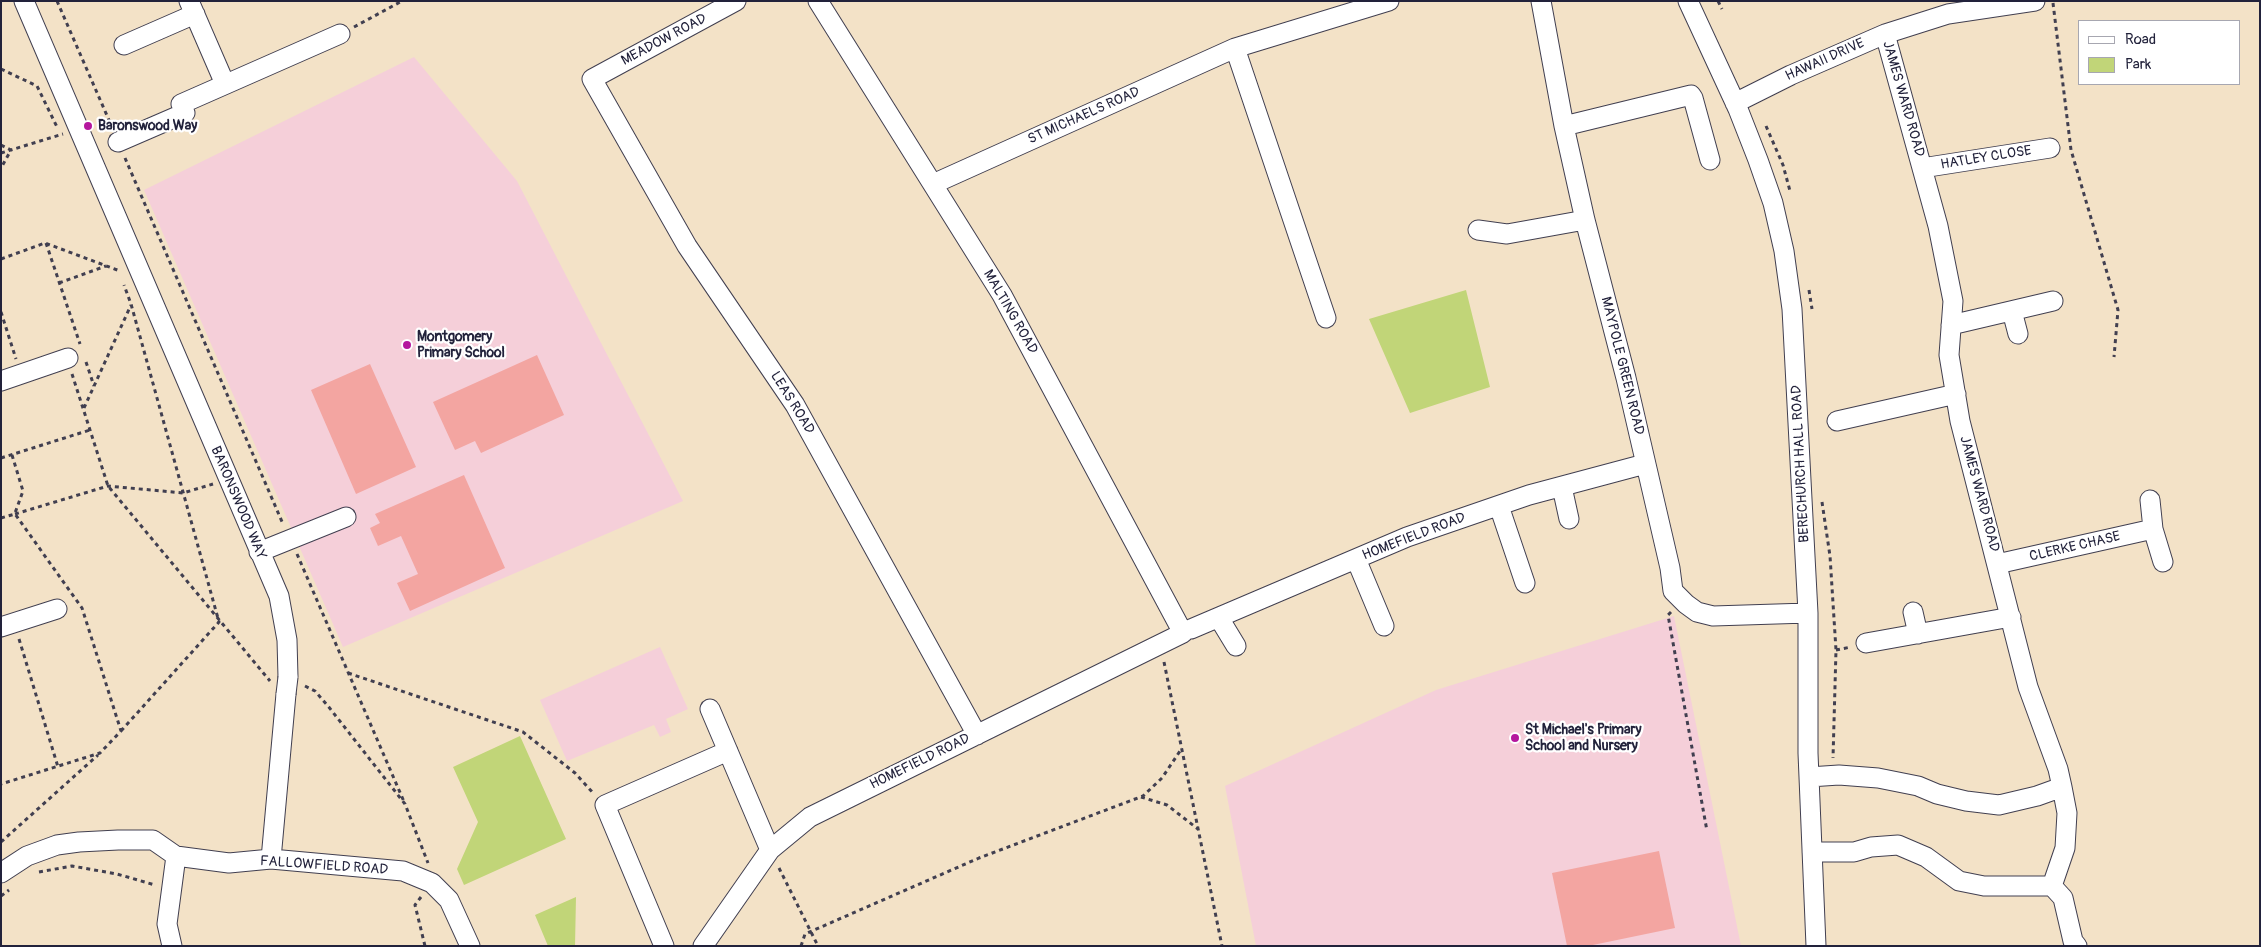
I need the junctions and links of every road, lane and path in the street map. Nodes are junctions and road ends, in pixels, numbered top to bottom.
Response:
1 (24, 1) edge
2 (57, 1) edge
3 (402, 1) edge
4 (736, 1) edge
5 (818, 1) edge
6 (1389, 1) edge
7 (1541, 1) edge
8 (1688, 1) edge
9 (1718, 1) edge
10 (2035, 1) edge
11 (2053, 1) edge
12 (192, 8) edge
13 (1946, 8) edge
14 (1722, 9) dead end
15 (340, 34) joint
16 (1884, 34) junction
17 (124, 45) dead end
18 (1235, 48) junction
19 (1, 69) edge
20 (592, 79) joint
21 (225, 84) junction
22 (1735, 103) junction
23 (1564, 126) junction
24 (69, 132) junction
25 (118, 142) junction
26 (64, 144) dead end
27 (1, 145) edge
28 (2050, 148) dead end
29 (11, 150) junction
30 (1, 153) edge
31 (1710, 160) dead end
32 (1, 168) edge
33 (1922, 168) junction
34 (933, 184) junction
35 (1585, 220) junction
36 (1478, 230) dead end
37 (46, 243) junction
38 (1, 259) edge
39 (115, 262) dead end
40 (106, 266) junction
41 (119, 270) junction
42 (142, 280) junction
43 (59, 283) junction
44 (2053, 301) dead end
45 (131, 304) junction
46 (2012, 311) junction
47 (1, 312) edge
48 (1326, 318) dead end
49 (1951, 325) junction
50 (2018, 334) dead end
51 (78, 355) junction
52 (2114, 357) dead end
53 (21, 374) junction
54 (1, 381) edge
55 (94, 387) junction
56 (1956, 394) junction
57 (83, 409) junction
58 (1837, 421) dead end
59 (90, 430) junction
60 (12, 454) junction
61 (1, 458) edge
62 (1645, 464) junction
63 (228, 479) junction
64 (108, 486) junction
65 (1562, 486) junction
66 (184, 493) junction
67 (2150, 500) dead end
68 (1499, 506) junction
69 (15, 514) junction
70 (346, 517) dead end
71 (1, 518) edge
72 (1569, 519) dead end
73 (2154, 529) junction
74 (290, 538) junction
75 (259, 552) junction
76 (1356, 559) junction
77 (2163, 562) dead end
78 (1997, 564) junction
79 (1524, 582) dead end
80 (1682, 600) junction
81 (57, 608) dead end
82 (1808, 612) junction
83 (1913, 612) dead end
84 (2011, 617) junction
85 (1219, 618) junction
86 (219, 622) junction
87 (7, 624) edge
88 (1384, 626) dead end
89 (1187, 631) junction
90 (1918, 634) junction
91 (1866, 643) dead end
92 (1159, 645) junction
93 (1236, 646) dead end
94 (348, 673) junction
95 (286, 685) junction
96 (710, 709) dead end
97 (121, 732) junction
98 (977, 735) junction
99 (1182, 748) junction
100 (728, 750) junction
101 (100, 753) junction
102 (58, 767) junction
103 (1809, 778) junction
104 (1, 784) edge
105 (2062, 787) junction
106 (1141, 797) junction
107 (405, 804) junction
108 (604, 805) junction
109 (1199, 830) junction
110 (1707, 831) dead end
111 (1, 842) edge
112 (770, 850) junction
113 (1812, 852) junction
114 (176, 856) junction
115 (272, 859) junction
116 (1, 873) edge
117 (32, 873) dead end
118 (432, 883) junction
119 (17, 884) dead end
120 (2052, 886) junction
121 (170, 890) junction
122 (1, 896) edge
123 (811, 931) junction
124 (172, 946) edge
125 (425, 946) edge
126 (470, 946) edge
127 (664, 946) edge
128 (702, 946) edge
129 (801, 946) edge
130 (818, 946) edge
131 (1222, 946) edge
132 (1816, 946) edge
133 (2076, 946) edge

1 - 24 street, BARONSWOOD WAY
2 - 25 path
3 - 15 path
4 - 20 street, MEADOW ROAD
5 - 34 street, MALTING ROAD
6 - 18 street, ST MICHAELS ROAD
7 - 23 street, MAYPOLE GREEN ROAD
8 - 22 street, BERECHURCH HALL ROAD
9 - 14 path
10 - 13 street, HAWAII DRIVE
11 - 52 path
12 - 17 street
12 - 21 street
13 - 16 street, HAWAII DRIVE
15 - 21 street
16 - 22 street, HAWAII DRIVE
16 - 33 street, JAMES WARD ROAD
18 - 34 street, ST MICHAELS ROAD
18 - 48 street
19 - 24 path
20 - 98 street, LEAS ROAD
21 - 25 street
22 - 82 street, BERECHURCH HALL ROAD
23 - 31 street
23 - 35 street, MAYPOLE GREEN ROAD
24 - 26 path
24 - 29 path
24 - 42 street, BARONSWOOD WAY
25 - 74 path
27 - 29 path
28 - 33 street, HATLEY CLOSE
29 - 30 path
29 - 32 path
33 - 49 street, JAMES WARD ROAD
34 - 89 street, MALTING ROAD
35 - 36 street
35 - 62 street, MAYPOLE GREEN ROAD
37 - 38 path
37 - 40 path
37 - 43 path
39 - 41 path
40 - 41 path
40 - 43 path
41 - 42 path
41 - 45 path
42 - 45 path
42 - 63 street, BARONSWOOD WAY
43 - 51 path
44 - 46 street
45 - 55 path
45 - 66 path
46 - 49 street
46 - 50 street
47 - 53 path
49 - 56 street, JAMES WARD ROAD
51 - 53 street
51 - 55 path
51 - 57 path
53 - 54 street
55 - 57 path
56 - 58 street
56 - 78 street, JAMES WARD ROAD
57 - 59 path
59 - 60 path
59 - 64 path
60 - 61 path
60 - 69 path
62 - 65 street, HOMEFIELD ROAD
62 - 80 street, MAYPOLE GREEN ROAD
63 - 66 path
63 - 75 street, BARONSWOOD WAY
64 - 66 path
64 - 69 path
64 - 86 path
65 - 68 street, HOMEFIELD ROAD
65 - 72 street
66 - 86 path
67 - 73 street
68 - 76 street, HOMEFIELD ROAD
68 - 79 street
69 - 71 path
69 - 97 path
70 - 74 street
73 - 77 street
73 - 78 street, CLERKE CHASE
74 - 75 street
74 - 94 path
75 - 95 street, BARONSWOOD WAY
76 - 85 street, HOMEFIELD ROAD
76 - 88 street
78 - 84 street, JAMES WARD ROAD
80 - 82 street
80 - 110 path
81 - 87 street
82 - 103 street, BERECHURCH HALL ROAD
83 - 90 street
84 - 90 street
84 - 105 street, JAMES WARD ROAD
85 - 89 street, HOMEFIELD ROAD
85 - 93 street
86 - 95 path
86 - 97 path
87 - 102 path
89 - 92 street, HOMEFIELD ROAD
90 - 91 street
92 - 98 street, HOMEFIELD ROAD
92 - 99 path
94 - 107 path
94 - 108 path
95 - 107 path
95 - 115 street, BARONSWOOD WAY
96 - 100 street
97 - 101 path
98 - 112 street, HOMEFIELD ROAD
99 - 106 path
99 - 109 path
100 - 108 street
100 - 112 street
101 - 102 path
101 - 111 path
102 - 104 path
103 - 105 street
103 - 113 street, BERECHURCH HALL ROAD
105 - 120 street, JAMES WARD ROAD
106 - 109 path
106 - 123 path
107 - 118 path
108 - 127 street
109 - 131 path
112 - 123 path
112 - 128 street, HOMEFIELD ROAD
113 - 120 street
113 - 132 street, BERECHURCH HALL ROAD
114 - 115 street, FALLOWFIELD ROAD
114 - 116 street, FALLOWFIELD ROAD
114 - 121 street
115 - 118 street, FALLOWFIELD ROAD
117 - 121 path
118 - 125 path
118 - 126 street, FALLOWFIELD ROAD
119 - 122 path
120 - 133 street
121 - 124 street
123 - 129 path
123 - 130 path

